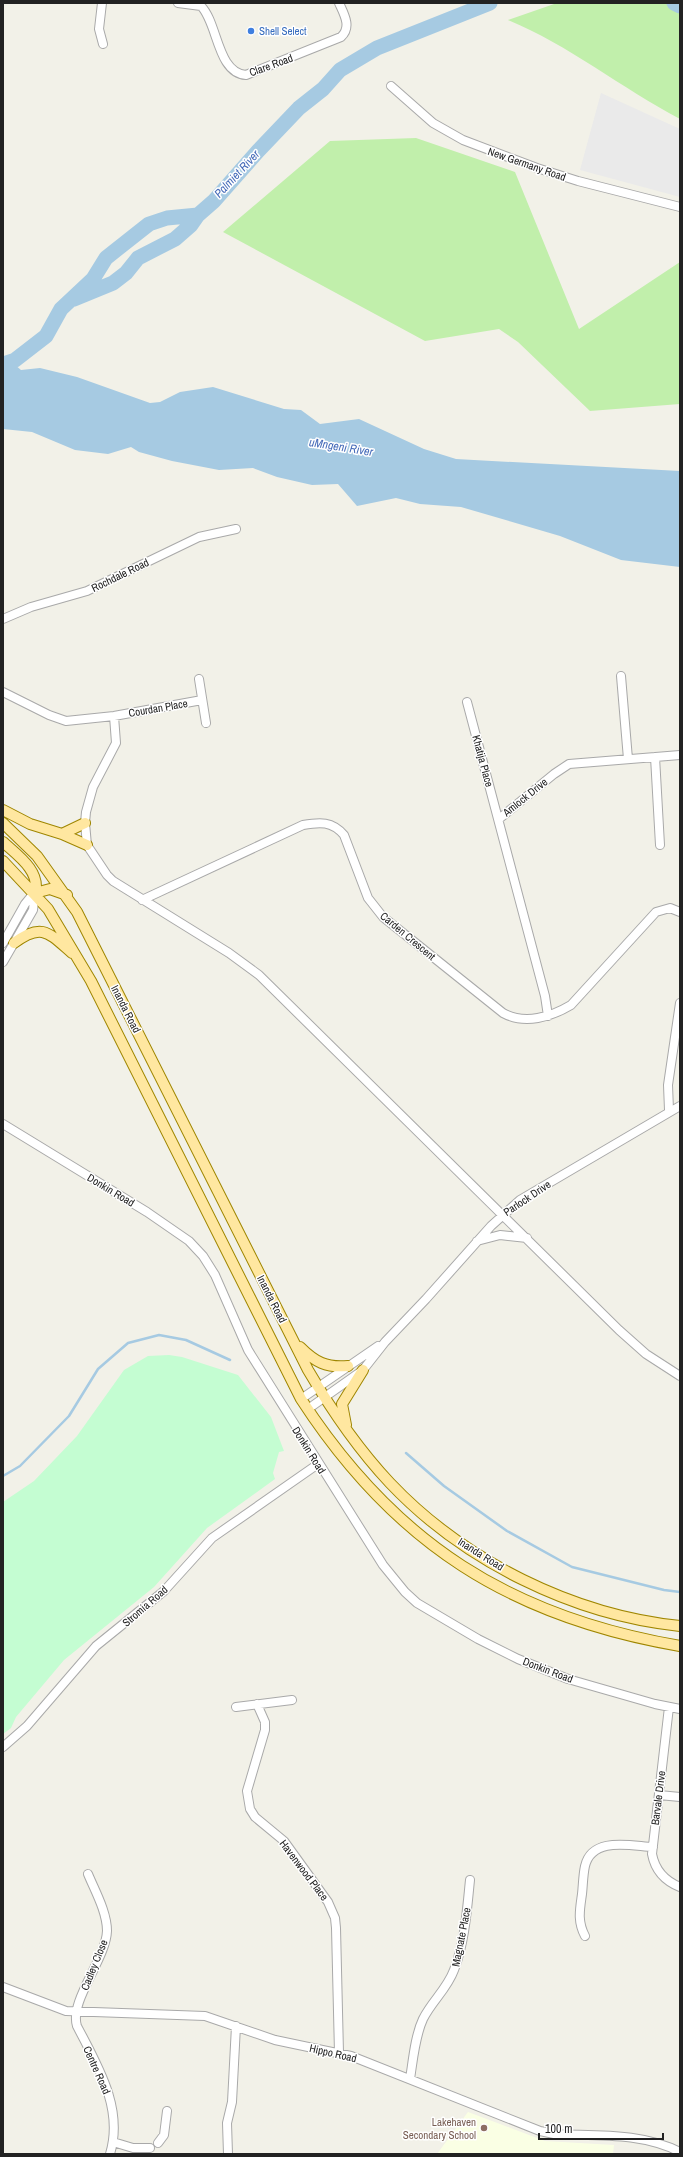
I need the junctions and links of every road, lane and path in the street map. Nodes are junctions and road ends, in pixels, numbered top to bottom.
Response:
1 (102, 3) edge
2 (178, 3) edge
3 (339, 3) edge
4 (103, 44) dead end
5 (392, 86) dead end
6 (680, 207) edge
7 (236, 530) dead end
8 (3, 619) edge
9 (621, 676) dead end
10 (199, 679) dead end
11 (3, 692) edge
12 (202, 700) junction
13 (467, 702) dead end
14 (114, 716) junction
15 (206, 723) dead end
16 (680, 755) edge
17 (655, 757) junction
18 (628, 759) junction
19 (3, 810) edge
20 (498, 819) junction
21 (84, 823) junction
22 (3, 824) edge
23 (62, 834) junction
24 (3, 842) edge
25 (87, 844) junction
26 (660, 845) dead end
27 (3, 861) edge
28 (35, 893) junction
29 (67, 896) junction
30 (142, 900) junction
31 (680, 912) edge
32 (3, 943) edge
33 (14, 943) junction
34 (78, 958) junction
35 (3, 962) edge
36 (680, 1003) edge
37 (548, 1016) junction
38 (680, 1106) edge
39 (669, 1110) junction
40 (3, 1124) edge
41 (502, 1214) junction
42 (527, 1238) junction
43 (477, 1241) junction
44 (294, 1342) junction
45 (385, 1342) junction
46 (348, 1366) junction
47 (363, 1370) junction
48 (680, 1376) edge
49 (318, 1388) junction
50 (324, 1398) junction
51 (301, 1399) junction
52 (308, 1409) junction
53 (349, 1434) junction
54 (318, 1464) junction
55 (680, 1626) edge
56 (680, 1646) edge
57 (292, 1700) dead end
58 (257, 1704) junction
59 (236, 1707) dead end
60 (669, 1708) junction
61 (680, 1709) edge
62 (3, 1747) edge
63 (659, 1795) junction
64 (680, 1797) edge
65 (653, 1847) junction
66 (88, 1874) dead end
67 (470, 1880) dead end
68 (680, 1887) edge
69 (585, 1936) dead end
70 (3, 1987) edge
71 (77, 2012) junction
72 (236, 2026) junction
73 (339, 2053) junction
74 (410, 2079) junction
75 (167, 2110) dead end
76 (113, 2142) junction
77 (158, 2143) dead end
78 (150, 2148) dead end
79 (678, 2152) edge
80 (110, 2154) edge
81 (228, 2154) edge

1 - 4 street
2 - 3 street, Clare Road
5 - 6 street, New Germany Road
7 - 8 street, Rochdale Road
9 - 18 street
10 - 12 street, Courdan Place
11 - 14 street, Courdan Place
12 - 14 street, Courdan Place
12 - 15 street, Courdan Place
13 - 20 street, Khatija Place
14 - 21 street, Courdan Place
16 - 17 street, Amlock Drive
17 - 18 street, Amlock Drive
17 - 26 street
18 - 20 street, Amlock Drive
19 - 23 main road
20 - 37 street, Amlock Drive
21 - 23 main road
21 - 25 street, Courdan Place
22 - 29 main road, Inanda Road
23 - 25 main road
24 - 28 main road
25 - 30 street
27 - 28 main road, Inanda Road
28 - 29 main road
28 - 32 street
28 - 33 street
28 - 34 main road, Inanda Road
29 - 44 main road, Inanda Road
30 - 37 street, Carden Crescent
30 - 41 street
31 - 37 street, Carden Crescent
33 - 34 main road
33 - 35 street
34 - 51 main road, Inanda Road
36 - 39 street
38 - 39 street, Parlock Drive
39 - 41 street, Parlock Drive
40 - 54 street, Donkin Road
41 - 42 street
41 - 43 street, Parlock Drive
42 - 43 street
42 - 48 street
43 - 45 street, Parlock Drive
44 - 46 main road
44 - 49 main road, Inanda Road
45 - 46 street, Parlock Drive
45 - 47 street, Parlock Drive
46 - 49 street, Parlock Drive
47 - 50 street, Parlock Drive
47 - 53 main road
49 - 50 main road, Inanda Road
49 - 51 street, Parlock Drive
50 - 52 street, Parlock Drive
50 - 53 main road, Inanda Road
51 - 52 main road, Inanda Road
52 - 56 main road, Inanda Road
53 - 55 main road, Inanda Road
54 - 60 street, Donkin Road
54 - 62 street, Stromia Road
57 - 58 street
58 - 59 street
58 - 73 street, Havenwood Place
60 - 61 street
60 - 63 street, Barvale Drive
63 - 64 street
63 - 65 street, Barvale Drive
65 - 68 street, Barvale Drive
65 - 69 street
66 - 71 street, Cadley Close
67 - 74 street, Magnate Place
70 - 71 street, Hippo Road
71 - 72 street, Hippo Road
71 - 76 street, Centre Road
72 - 73 street, Hippo Road
72 - 81 street
73 - 74 street, Hippo Road
74 - 79 street, Hippo Road
75 - 77 street
76 - 78 street
76 - 80 street, Centre Road

